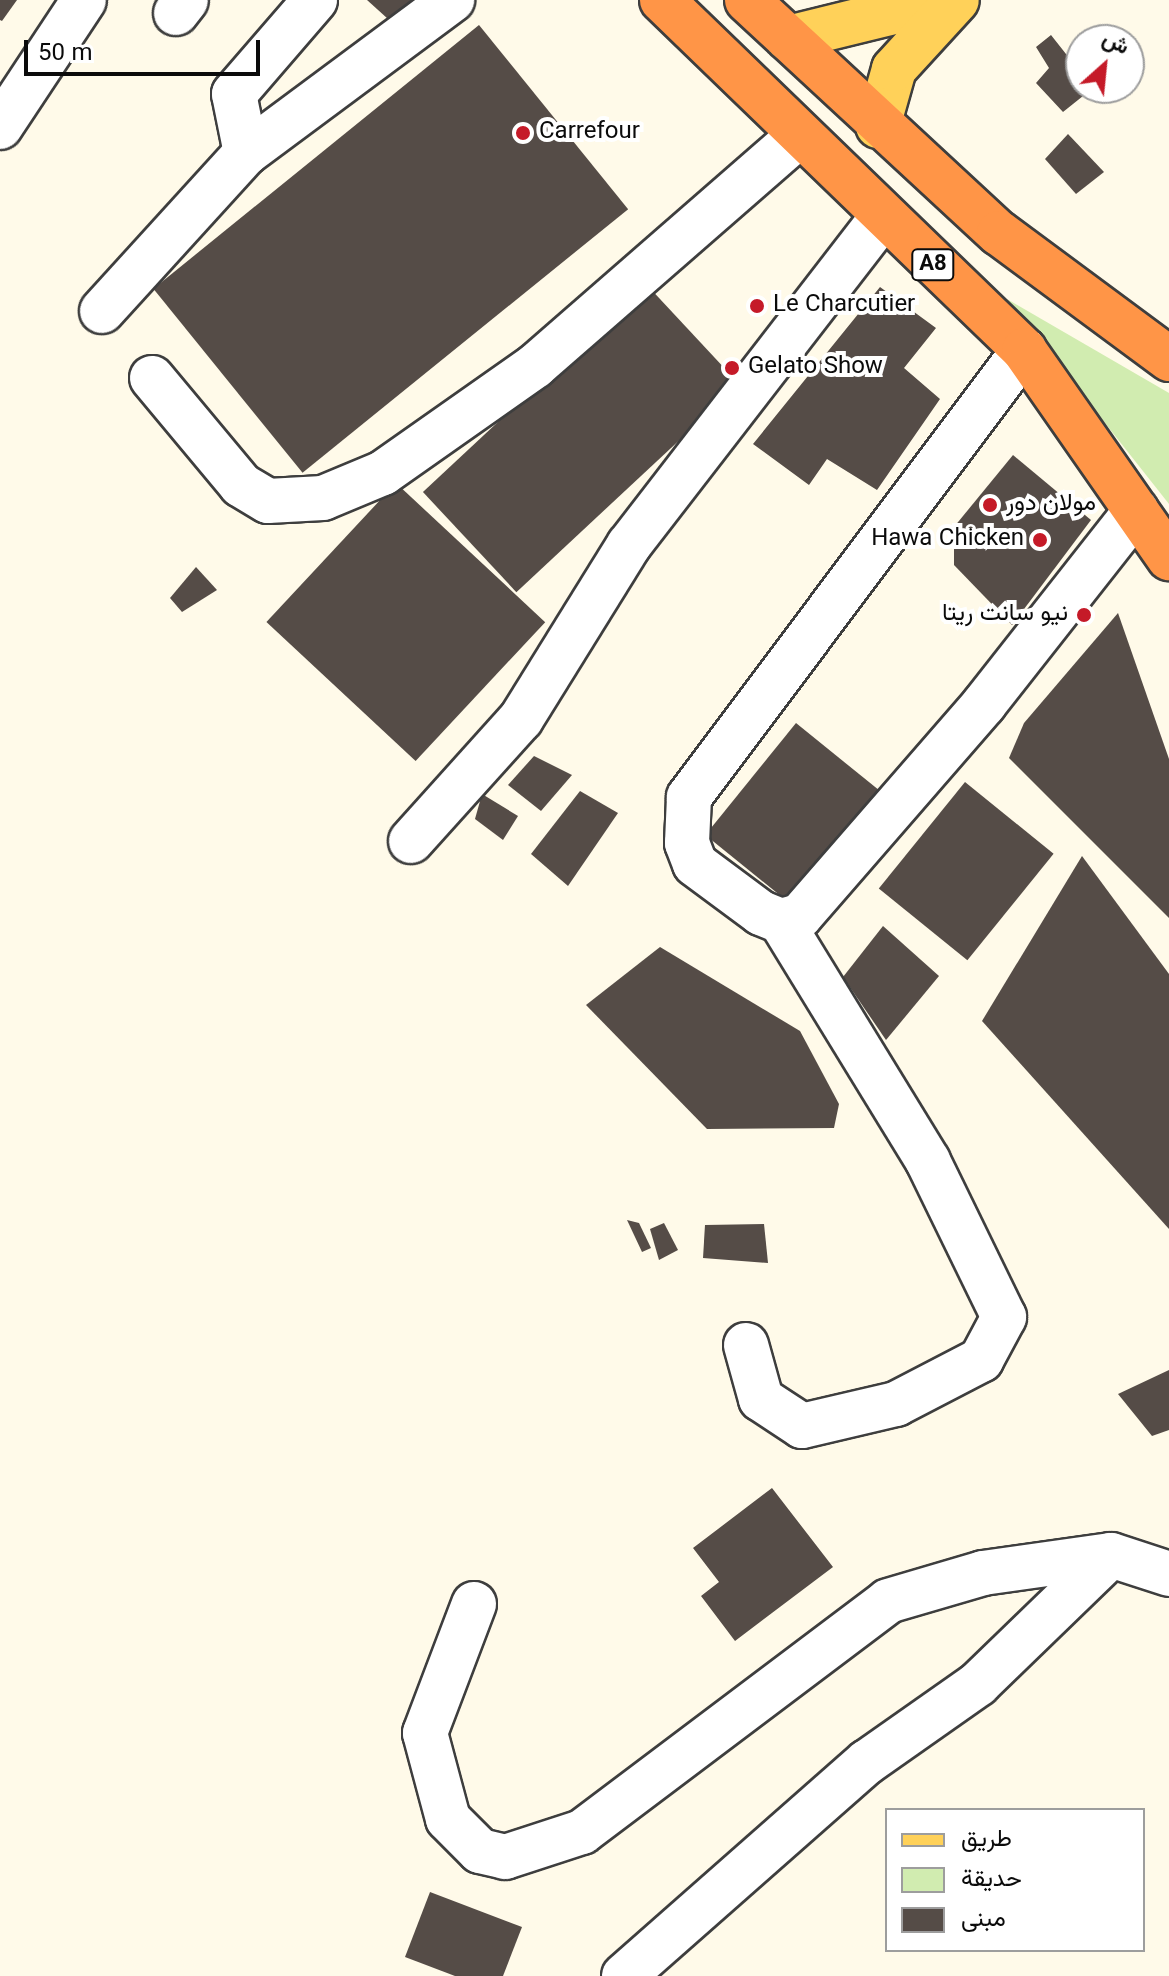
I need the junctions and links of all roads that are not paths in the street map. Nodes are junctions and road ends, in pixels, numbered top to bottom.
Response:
1 (84, 0) edge
2 (315, 0) edge
3 (452, 0) edge
4 (662, 0) edge
5 (747, 0) edge
6 (943, 0) edge
7 (957, 0) edge
8 (788, 38) junction
9 (878, 126) junction
10 (0, 127) edge
11 (799, 136) junction
12 (246, 153) junction
13 (882, 218) junction
14 (102, 311) dead end
15 (1024, 350) junction
16 (1169, 359) edge
17 (152, 378) dead end
18 (1158, 548) edge
19 (411, 841) dead end
20 (781, 921) junction
21 (746, 1345) dead end
22 (1111, 1555) junction
23 (1169, 1574) edge
24 (474, 1604) dead end
25 (624, 1976) edge

1 - 10 street
2 - 12 street
3 - 12 street
4 - 11 highway, A8
5 - 8 highway
6 - 8 main road
7 - 9 main road
8 - 9 highway
9 - 16 highway
11 - 13 highway, A8
11 - 17 street
12 - 14 street
13 - 15 highway, A8
13 - 19 street
15 - 18 highway, A8
15 - 20 street
18 - 20 street
20 - 21 street
22 - 23 street
22 - 24 street
22 - 25 street

